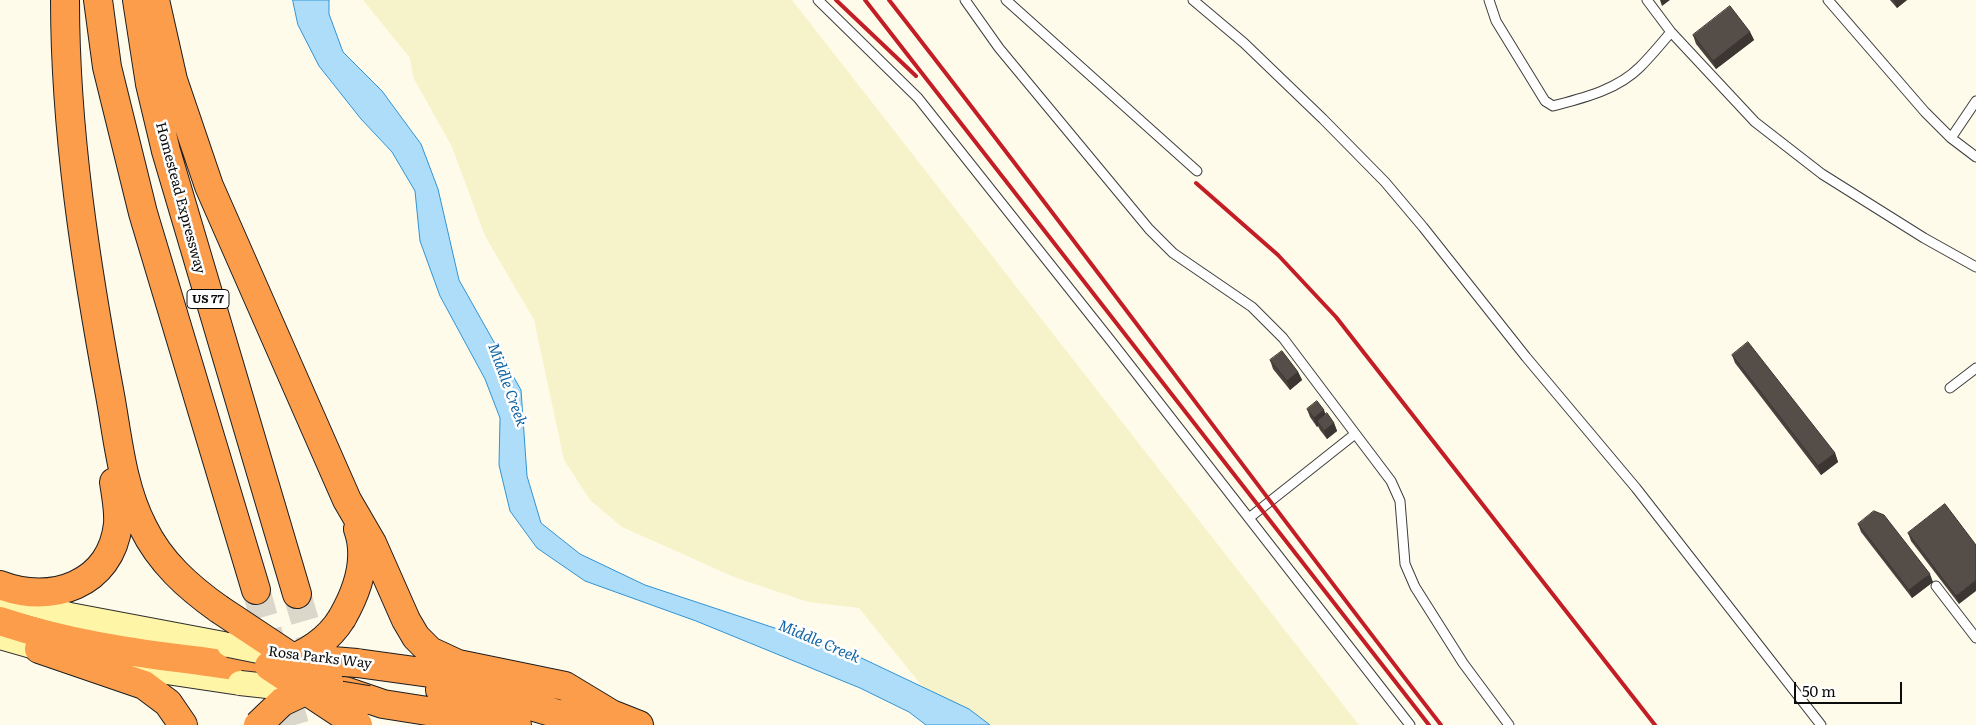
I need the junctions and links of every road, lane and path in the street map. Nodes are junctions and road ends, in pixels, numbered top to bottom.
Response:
1 (65, 0) edge
2 (98, 0) edge
3 (137, 0) edge
4 (155, 0) edge
5 (818, 0) edge
6 (965, 0) edge
7 (1006, 0) edge
8 (1194, 0) edge
9 (1489, 0) edge
10 (1647, 0) edge
11 (1828, 0) edge
12 (1671, 32) junction
13 (1976, 101) edge
14 (1951, 138) junction
15 (1976, 157) edge
16 (1197, 171) dead end
17 (1976, 267) edge
18 (104, 362) junction
19 (1976, 368) edge
20 (1950, 388) dead end
21 (1355, 434) junction
22 (347, 500) junction
23 (1249, 518) junction
24 (0, 585) edge
25 (1936, 586) dead end
26 (256, 590) tunnel mouth
27 (297, 594) tunnel mouth
28 (0, 595) edge
29 (0, 621) edge
30 (0, 637) edge
31 (1976, 638) edge
32 (39, 649) junction
33 (282, 662) junction
34 (234, 665) junction
35 (362, 681) junction
36 (317, 686) junction
37 (604, 720) edge
38 (183, 725) edge
39 (258, 725) edge
40 (358, 725) edge
41 (517, 725) edge
42 (638, 725) edge
43 (1410, 725) edge
44 (1509, 725) edge
45 (1821, 725) edge

1 - 18 highway
2 - 26 highway, US 77
3 - 27 highway, Homestead Expressway / US 77
4 - 22 highway
5 - 23 lane
6 - 21 lane
7 - 16 lane
8 - 45 lane
9 - 12 lane
10 - 12 lane
11 - 14 lane
12 - 17 lane
13 - 14 lane
14 - 15 lane
18 - 24 highway
18 - 33 highway, bridge
19 - 20 lane
21 - 23 lane
21 - 44 lane
22 - 33 highway, bridge
22 - 37 highway
23 - 43 lane
25 - 31 lane
28 - 34 main road, Rosa Parks Way
29 - 34 highway, Rosa Parks Way
30 - 32 main road, Rosa Parks Way
32 - 34 main road, Rosa Parks Way
32 - 38 highway
33 - 34 highway, Rosa Parks Way
33 - 35 highway, Rosa Parks Way, bridge
33 - 36 highway, bridge
34 - 36 main road, Rosa Parks Way, bridge
35 - 36 highway, Rosa Parks Way, bridge
35 - 37 highway, Rosa Parks Way
35 - 41 highway, Rosa Parks Way
36 - 39 highway, bridge
36 - 40 highway, bridge
37 - 42 highway, Rosa Parks Way

